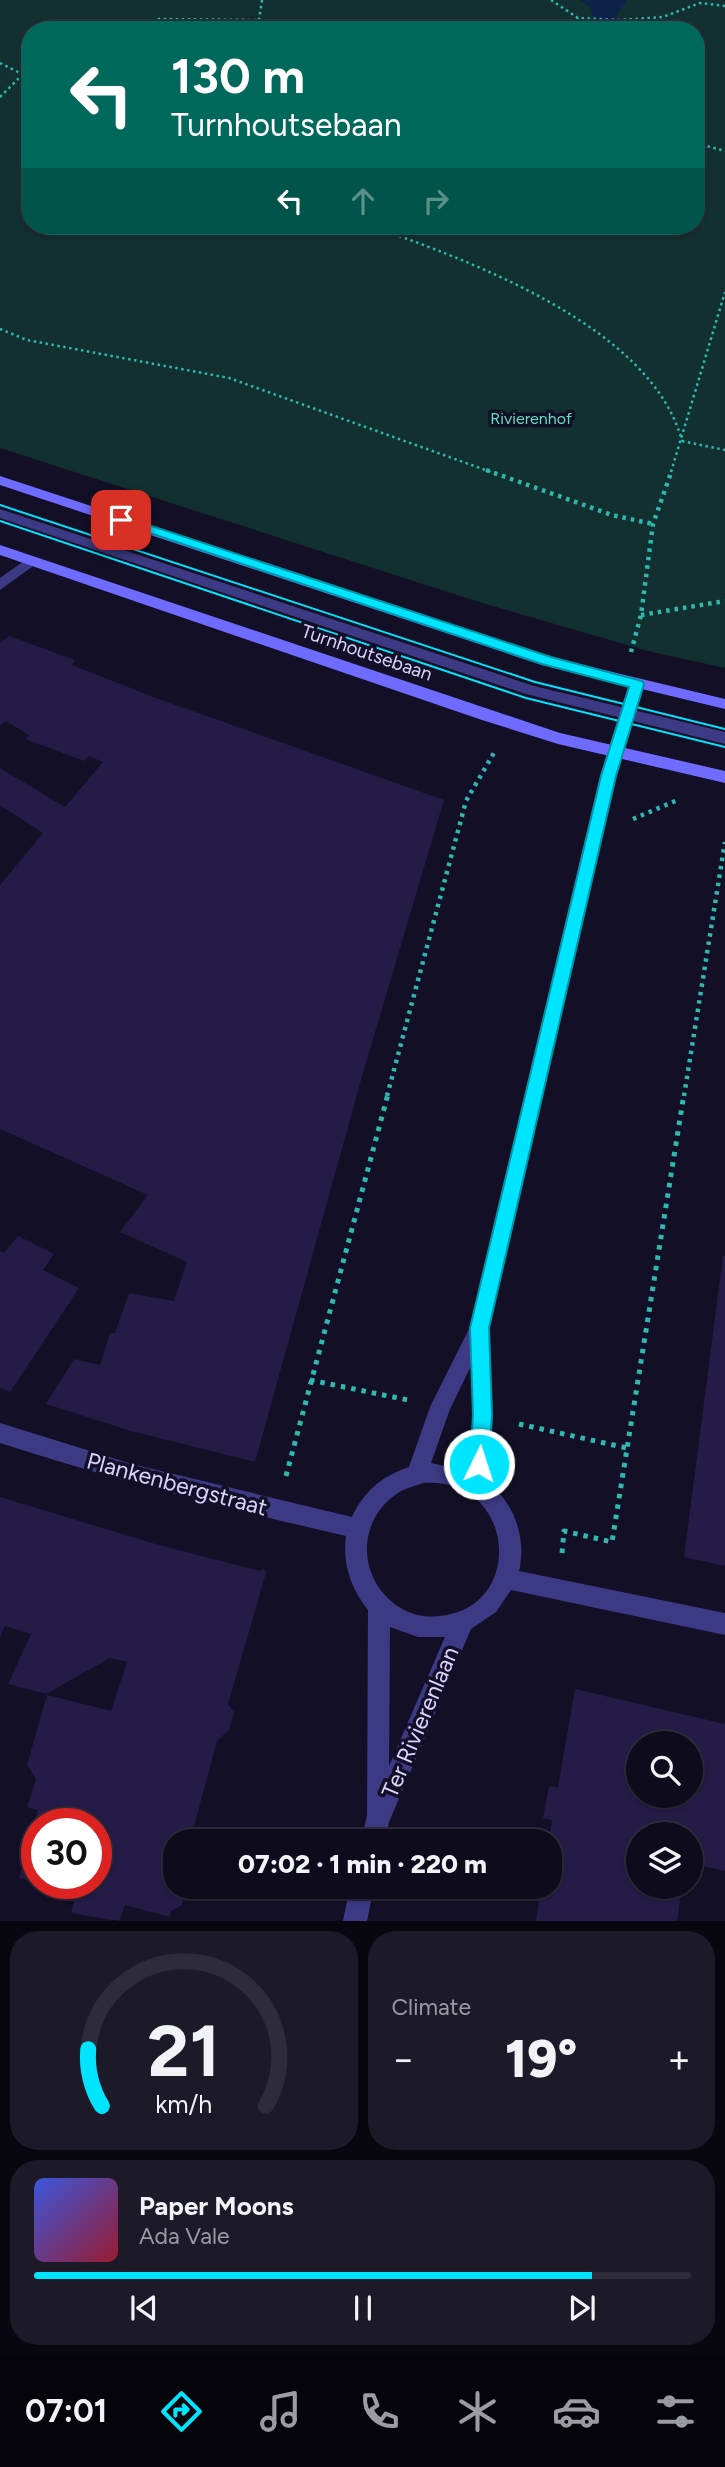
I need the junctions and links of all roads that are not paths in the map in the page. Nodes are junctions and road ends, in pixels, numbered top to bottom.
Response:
1 (0, 480) edge
2 (0, 513) edge
3 (0, 550) edge
4 (31, 561) junction
5 (0, 585) edge
6 (637, 684) junction
7 (725, 704) edge
8 (627, 716) junction
9 (725, 738) edge
10 (616, 752) junction
11 (725, 777) edge
12 (480, 1328) junction
13 (0, 1433) edge
14 (416, 1476) junction
15 (477, 1488) junction
16 (356, 1528) junction
17 (508, 1579) junction
18 (379, 1605) junction
19 (463, 1622) junction
20 (725, 1624) edge
21 (375, 1829) edge
22 (376, 1829) edge
23 (359, 1899) edge
24 (355, 1921) edge

1 - 6 main road
2 - 8 street, Turnhoutsebaan
3 - 4 main road, Turnhoutsebaan
4 - 5 street
4 - 10 main road, Turnhoutsebaan
6 - 7 main road
6 - 8 street
8 - 9 street, Turnhoutsebaan
8 - 10 street
10 - 11 main road, Turnhoutsebaan
10 - 12 street
12 - 14 street
12 - 15 street
13 - 16 street, Plankenbergstraat
14 - 15 street
14 - 16 street
15 - 17 street
16 - 18 street
17 - 19 street
17 - 20 street
18 - 19 street
18 - 21 street, Ter Rivierenlaan
19 - 22 street, Ter Rivierenlaan
23 - 24 street

